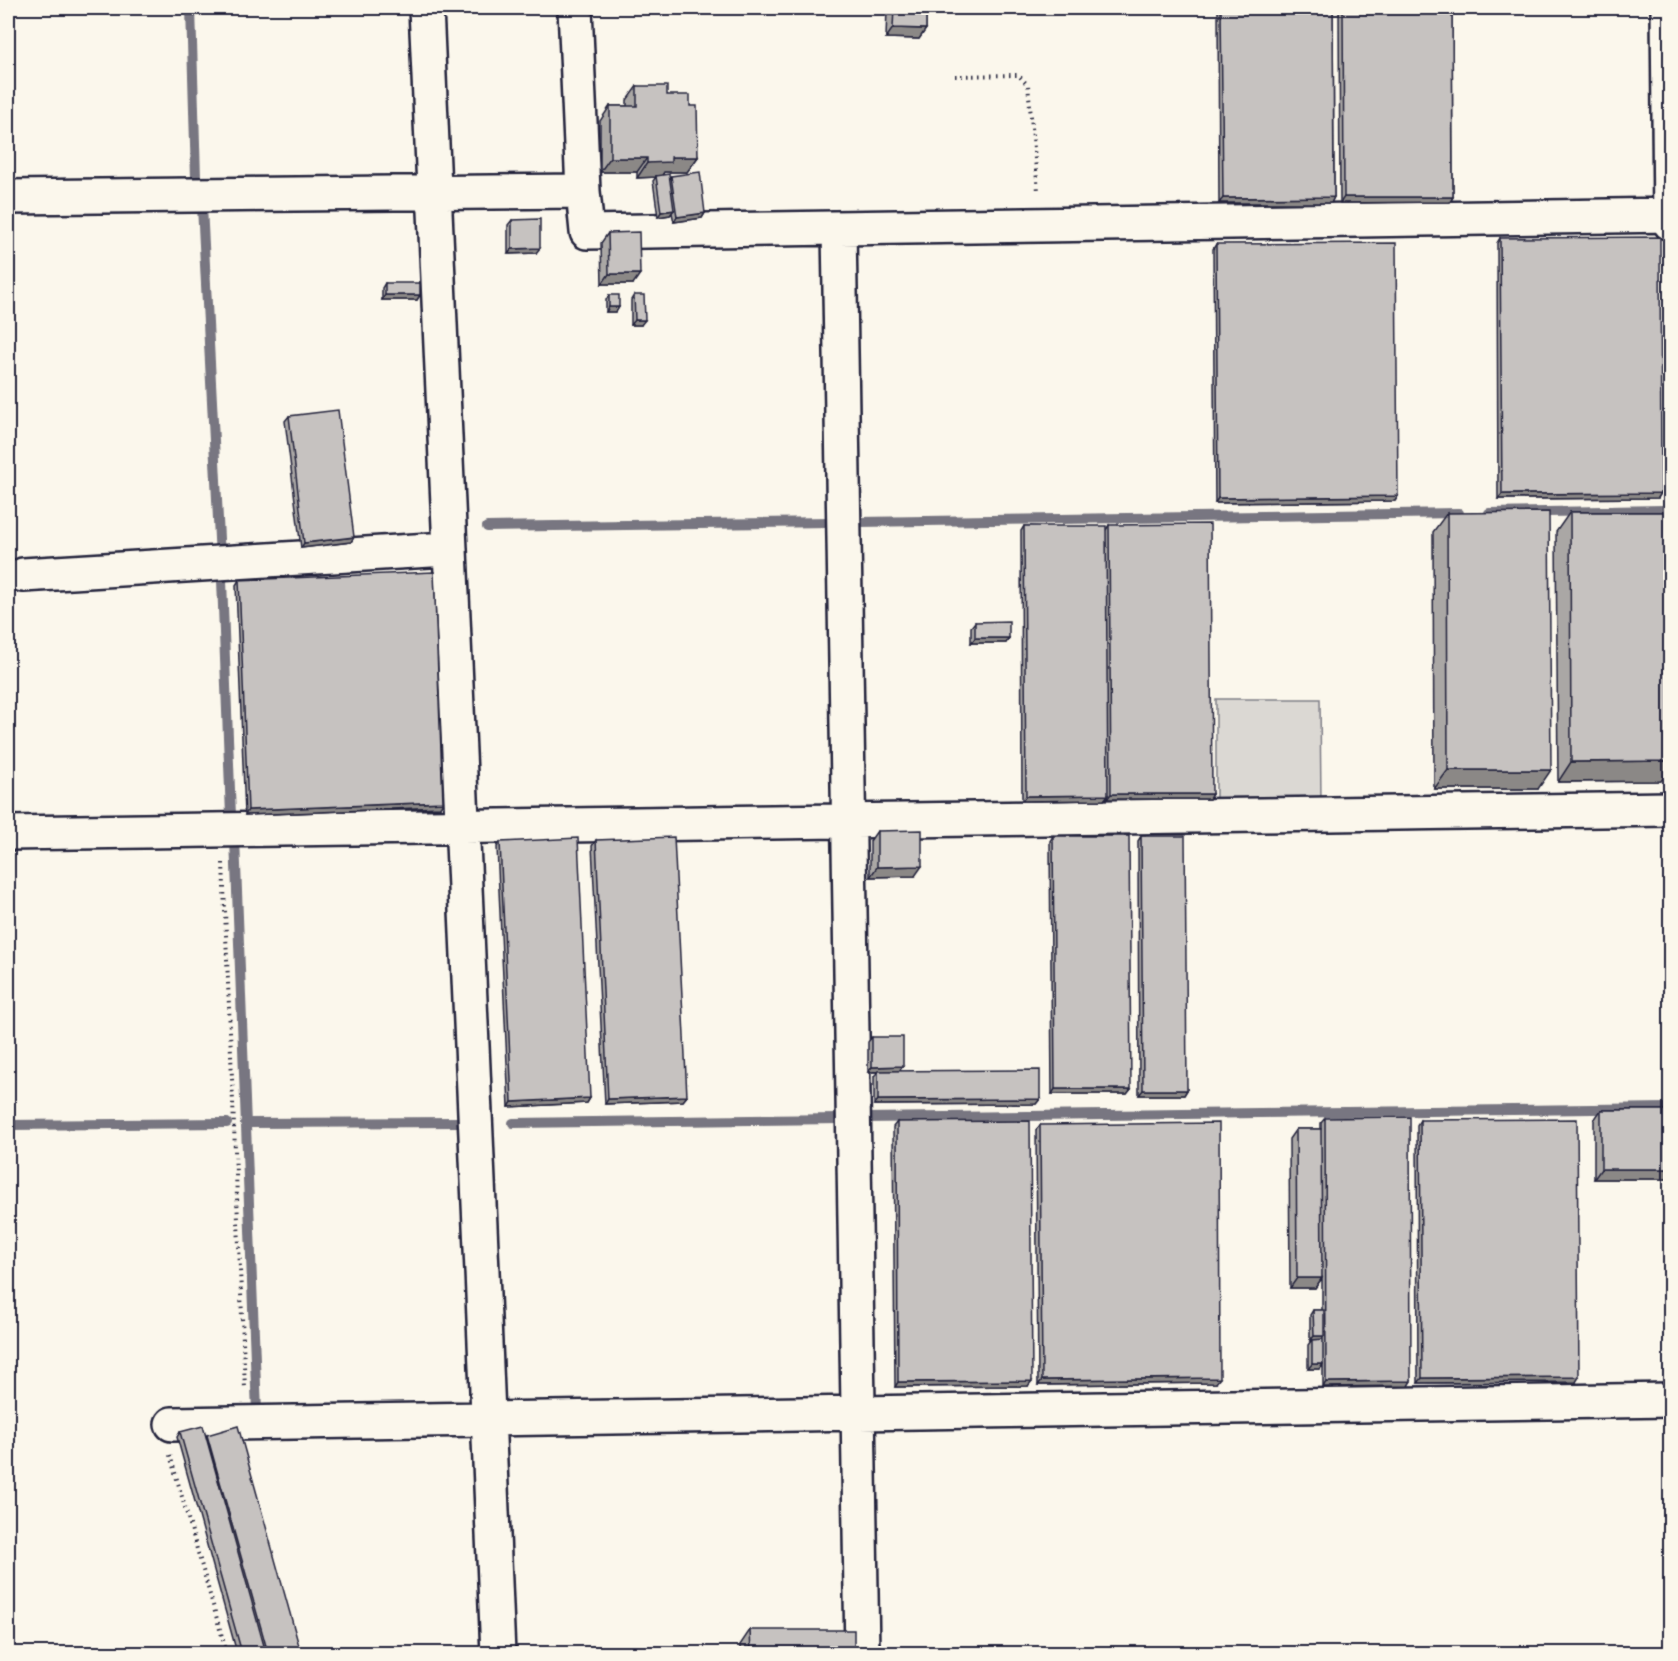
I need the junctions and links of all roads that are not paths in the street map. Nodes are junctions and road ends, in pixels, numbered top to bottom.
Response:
1 (426, 8) edge
2 (576, 8) edge
3 (1668, 8) edge
4 (583, 191) junction
5 (443, 193) junction
6 (8, 197) edge
7 (1670, 215) edge
8 (1671, 223) edge
9 (839, 228) junction
10 (447, 549) junction
11 (23, 575) dead end
12 (1671, 809) edge
13 (849, 820) junction
14 (472, 826) junction
15 (8, 833) edge
16 (1671, 1400) edge
17 (858, 1413) junction
18 (498, 1418) junction
19 (172, 1424) road end
20 (498, 1653) edge
21 (862, 1653) edge

1 - 5 street
2 - 4 street
3 - 7 street
4 - 5 street
4 - 9 street
5 - 6 street
5 - 10 street
7 - 8 street
7 - 9 street
9 - 13 street
10 - 11 street
10 - 14 street
12 - 13 street
13 - 14 street
13 - 17 street
14 - 15 street
14 - 18 street
16 - 17 street
17 - 18 street
17 - 21 street
18 - 19 street
18 - 20 street

